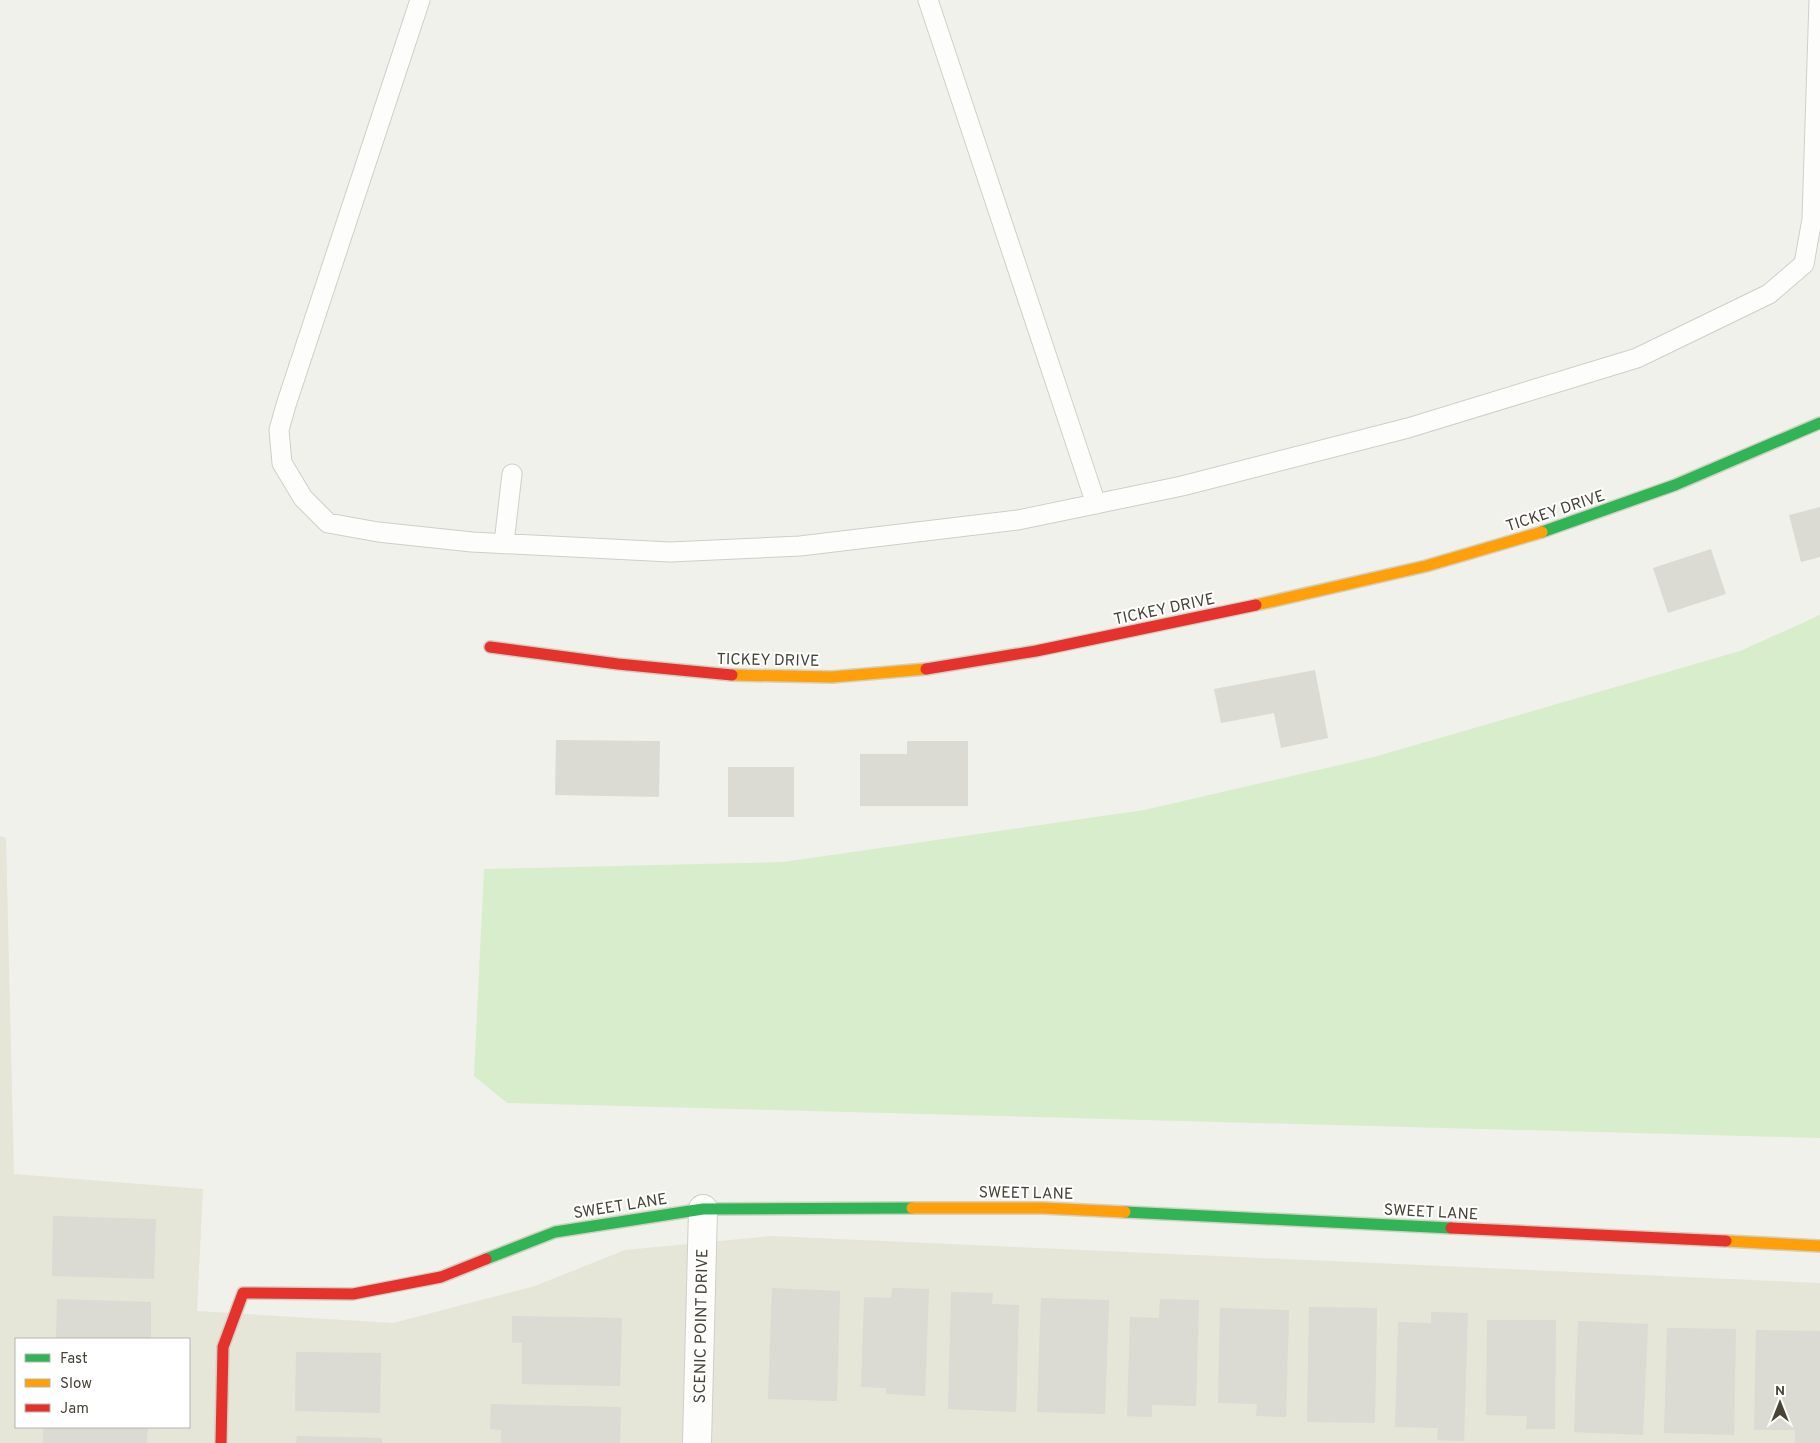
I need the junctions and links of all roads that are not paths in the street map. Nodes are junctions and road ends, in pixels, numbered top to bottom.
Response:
1 (420, 0) edge
2 (928, 0) edge
3 (1819, 0) edge
4 (1820, 423) edge
5 (512, 474) dead end
6 (1096, 504) junction
7 (504, 543) junction
8 (490, 647) dead end
9 (703, 1209) junction
10 (1820, 1246) edge
11 (220, 1443) edge
12 (697, 1443) edge

1 - 7 lane
2 - 6 lane
3 - 6 lane
4 - 8 street, TICKEY DRIVE
5 - 7 lane
6 - 7 lane
9 - 10 street, SWEET LANE
9 - 11 street, SWEET LANE
9 - 12 street, SCENIC POINT DRIVE

